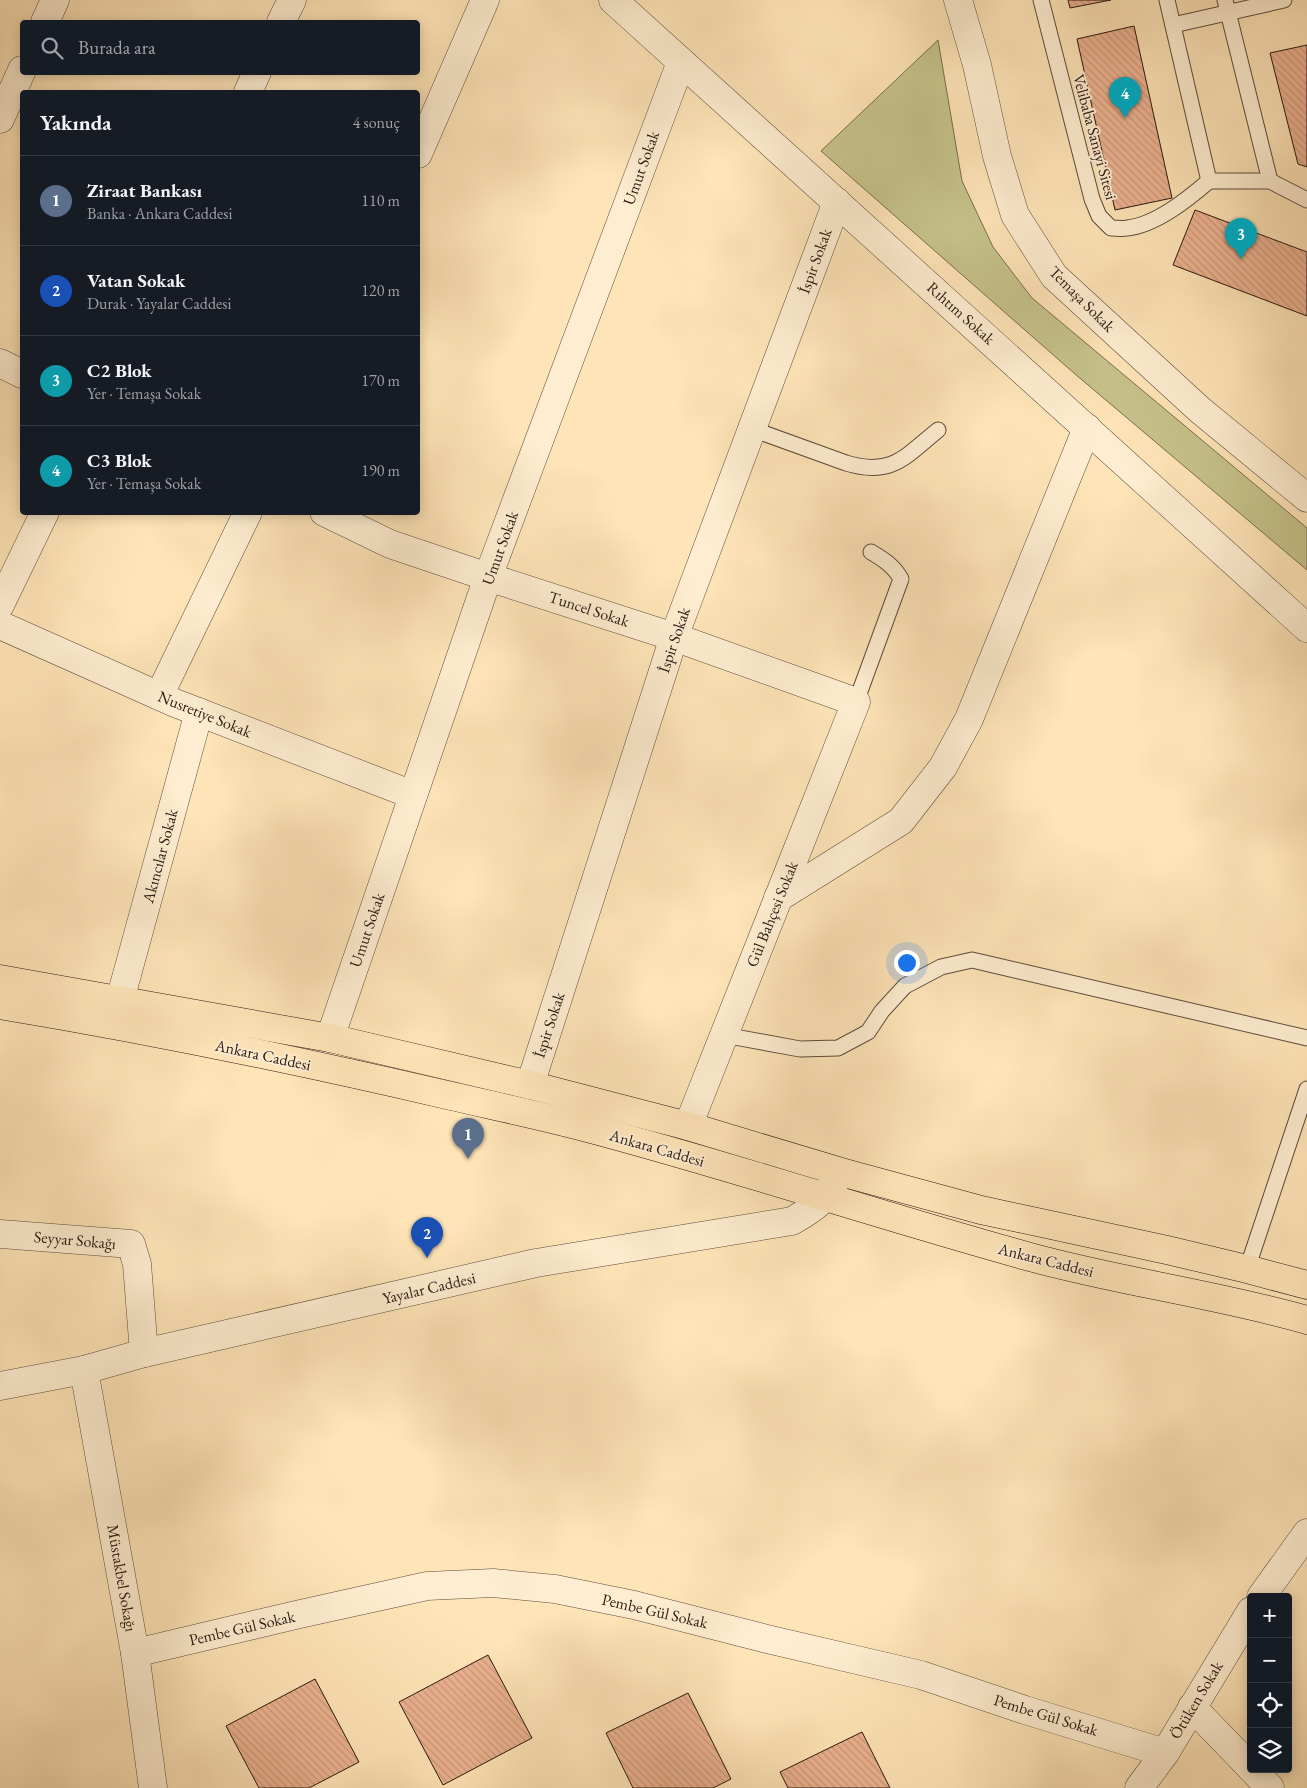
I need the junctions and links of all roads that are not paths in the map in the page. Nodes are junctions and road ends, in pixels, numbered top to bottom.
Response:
1 (55, 0) edge
2 (292, 0) edge
3 (485, 0) edge
4 (613, 0) edge
5 (958, 0) edge
6 (1041, 0) edge
7 (1166, 0) edge
8 (1284, 0) edge
9 (1226, 7) edge
10 (45, 20) edge
11 (282, 20) edge
12 (1173, 25) junction
13 (681, 62) junction
14 (20, 74) edge
15 (256, 75) edge
16 (249, 90) edge
17 (0, 119) edge
18 (420, 149) edge
19 (1210, 181) junction
20 (1270, 181) junction
21 (1307, 200) edge
22 (837, 202) junction
23 (0, 363) edge
24 (20, 373) edge
25 (1087, 428) junction
26 (752, 429) junction
27 (938, 430) dead end
28 (1307, 498) edge
29 (44, 515) edge
30 (247, 515) edge
31 (330, 515) edge
32 (871, 552) dead end
33 (488, 577) junction
34 (0, 605) edge
35 (0, 626) edge
36 (1307, 628) edge
37 (674, 637) junction
38 (159, 696) junction
39 (856, 702) junction
40 (199, 712) junction
41 (413, 795) junction
42 (778, 898) junction
43 (0, 979) edge
44 (120, 1000) junction
45 (0, 1005) edge
46 (724, 1035) junction
47 (330, 1038) junction
48 (1307, 1038) edge
49 (530, 1085) junction
50 (1307, 1089) edge
51 (688, 1126) junction
52 (841, 1172) junction
53 (826, 1197) junction
54 (0, 1234) edge
55 (1247, 1269) junction
56 (1307, 1285) edge
57 (1307, 1320) edge
58 (144, 1353) junction
59 (84, 1370) junction
60 (0, 1386) edge
61 (1307, 1533) edge
62 (1264, 1593) edge
63 (1247, 1618) edge
64 (136, 1654) junction
65 (1192, 1707) junction
66 (1165, 1753) junction
67 (1247, 1765) edge
68 (1255, 1773) edge
69 (152, 1788) edge
70 (1139, 1788) edge
71 (1270, 1788) edge

1 - 10 street
2 - 11 street
3 - 18 street
4 - 13 street, Rıhtım Sokak
5 - 28 street, Temaşa Sokak
6 - 19 lane, Velibaba Sanayi Sitesi
7 - 12 lane
8 - 9 lane
9 - 12 lane
9 - 20 lane
12 - 19 lane
13 - 22 street, Rıhtım Sokak
13 - 33 street, Umut Sokak
14 - 17 street
15 - 16 street
19 - 20 lane
20 - 21 lane
22 - 25 street, Rıhtım Sokak
22 - 26 street, İspir Sokak
23 - 24 street
25 - 36 street, Rıhtım Sokak
25 - 42 street
26 - 27 lane
26 - 37 street, İspir Sokak
29 - 34 street
30 - 38 street
31 - 33 street, Tuncel Sokak
32 - 39 lane
33 - 37 street, Tuncel Sokak
33 - 41 street, Umut Sokak
35 - 38 street, Nusretiye Sokak
37 - 39 street, Tuncel Sokak
37 - 49 street, İspir Sokak
38 - 40 street, Nusretiye Sokak
39 - 42 street, Gül Bahçesi Sokak
40 - 41 street, Nusretiye Sokak
40 - 44 street, Akıncılar Sokak
41 - 47 street, Umut Sokak
42 - 46 street, Gül Bahçesi Sokak
43 - 44 main road, Ankara Caddesi
44 - 47 main road, Ankara Caddesi
45 - 53 main road, Ankara Caddesi
46 - 48 lane
46 - 51 street, Gül Bahçesi Sokak
47 - 49 main road, Ankara Caddesi
49 - 51 main road, Ankara Caddesi
50 - 55 lane
51 - 52 main road, Ankara Caddesi
52 - 53 street, Yayalar Caddesi
52 - 55 main road, Ankara Caddesi
53 - 57 main road, Ankara Caddesi
53 - 58 street, Yayalar Caddesi
54 - 58 street, Seyyar Sokağı
55 - 56 main road, Ankara Caddesi
58 - 59 street, Yayalar Caddesi
59 - 60 street, Yayalar Caddesi
59 - 64 street, Müstakbel Sokağı
61 - 62 street
63 - 65 street, Ötüken Sokak
64 - 66 street, Pembe Gül Sokak
64 - 69 street, Müstakbel Sokağı
65 - 66 street, Ötüken Sokak
65 - 67 street
66 - 70 street, Ötüken Sokak
68 - 71 street

